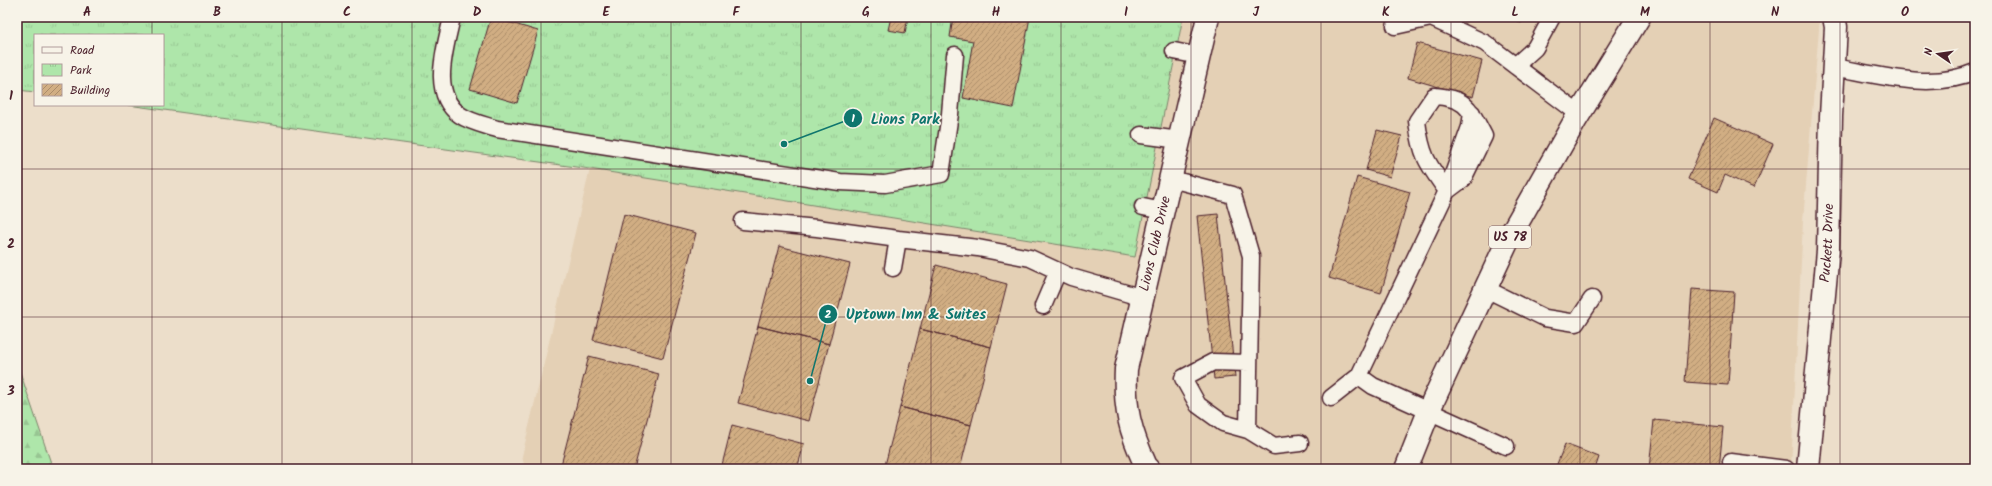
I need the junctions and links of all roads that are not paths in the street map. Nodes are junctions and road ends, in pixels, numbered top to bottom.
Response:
1 (452, 17) edge
2 (1208, 17) edge
3 (1431, 17) edge
4 (1552, 17) edge
5 (1638, 17) edge
6 (1834, 17) edge
7 (1395, 26) dead end
8 (1174, 51) dead end
9 (955, 55) dead end
10 (1199, 56) junction
11 (1515, 66) junction
12 (1834, 67) junction
13 (1975, 72) edge
14 (1579, 114) junction
15 (1141, 135) dead end
16 (1180, 140) junction
17 (1171, 179) junction
18 (1447, 191) junction
19 (743, 221) dead end
20 (898, 239) junction
21 (894, 268) dead end
22 (1058, 271) junction
23 (1486, 289) junction
24 (1144, 298) junction
25 (1592, 299) dead end
26 (1043, 306) dead end
27 (1249, 363) junction
28 (1359, 376) junction
29 (1331, 398) dead end
30 (1429, 410) junction
31 (1248, 430) junction
32 (1300, 443) dead end
33 (1506, 446) dead end
34 (1731, 462) dead end
35 (1146, 468) edge
36 (1406, 469) edge
37 (1786, 469) edge
38 (1808, 469) edge

1 - 9 lane
2 - 10 street, Lions Club Drive
3 - 7 lane
3 - 11 lane
4 - 11 lane
5 - 14 street, US 78
6 - 12 street, Puckett Drive
8 - 10 lane
10 - 16 street, Lions Club Drive
11 - 14 lane
12 - 13 lane
12 - 38 street, Puckett Drive
14 - 23 street, US 78
15 - 16 lane
16 - 17 street, Lions Club Drive
17 - 24 street, Lions Club Drive
17 - 27 lane
18 - 18 lane
18 - 28 lane
19 - 20 lane
20 - 21 lane
20 - 22 lane
22 - 24 lane
22 - 26 lane
23 - 25 lane
23 - 30 street, US 78
24 - 35 street, Lions Club Drive
27 - 31 lane
27 - 31 lane
28 - 29 lane
28 - 30 lane
30 - 33 lane
30 - 36 street, US 78
31 - 32 lane
34 - 37 lane

